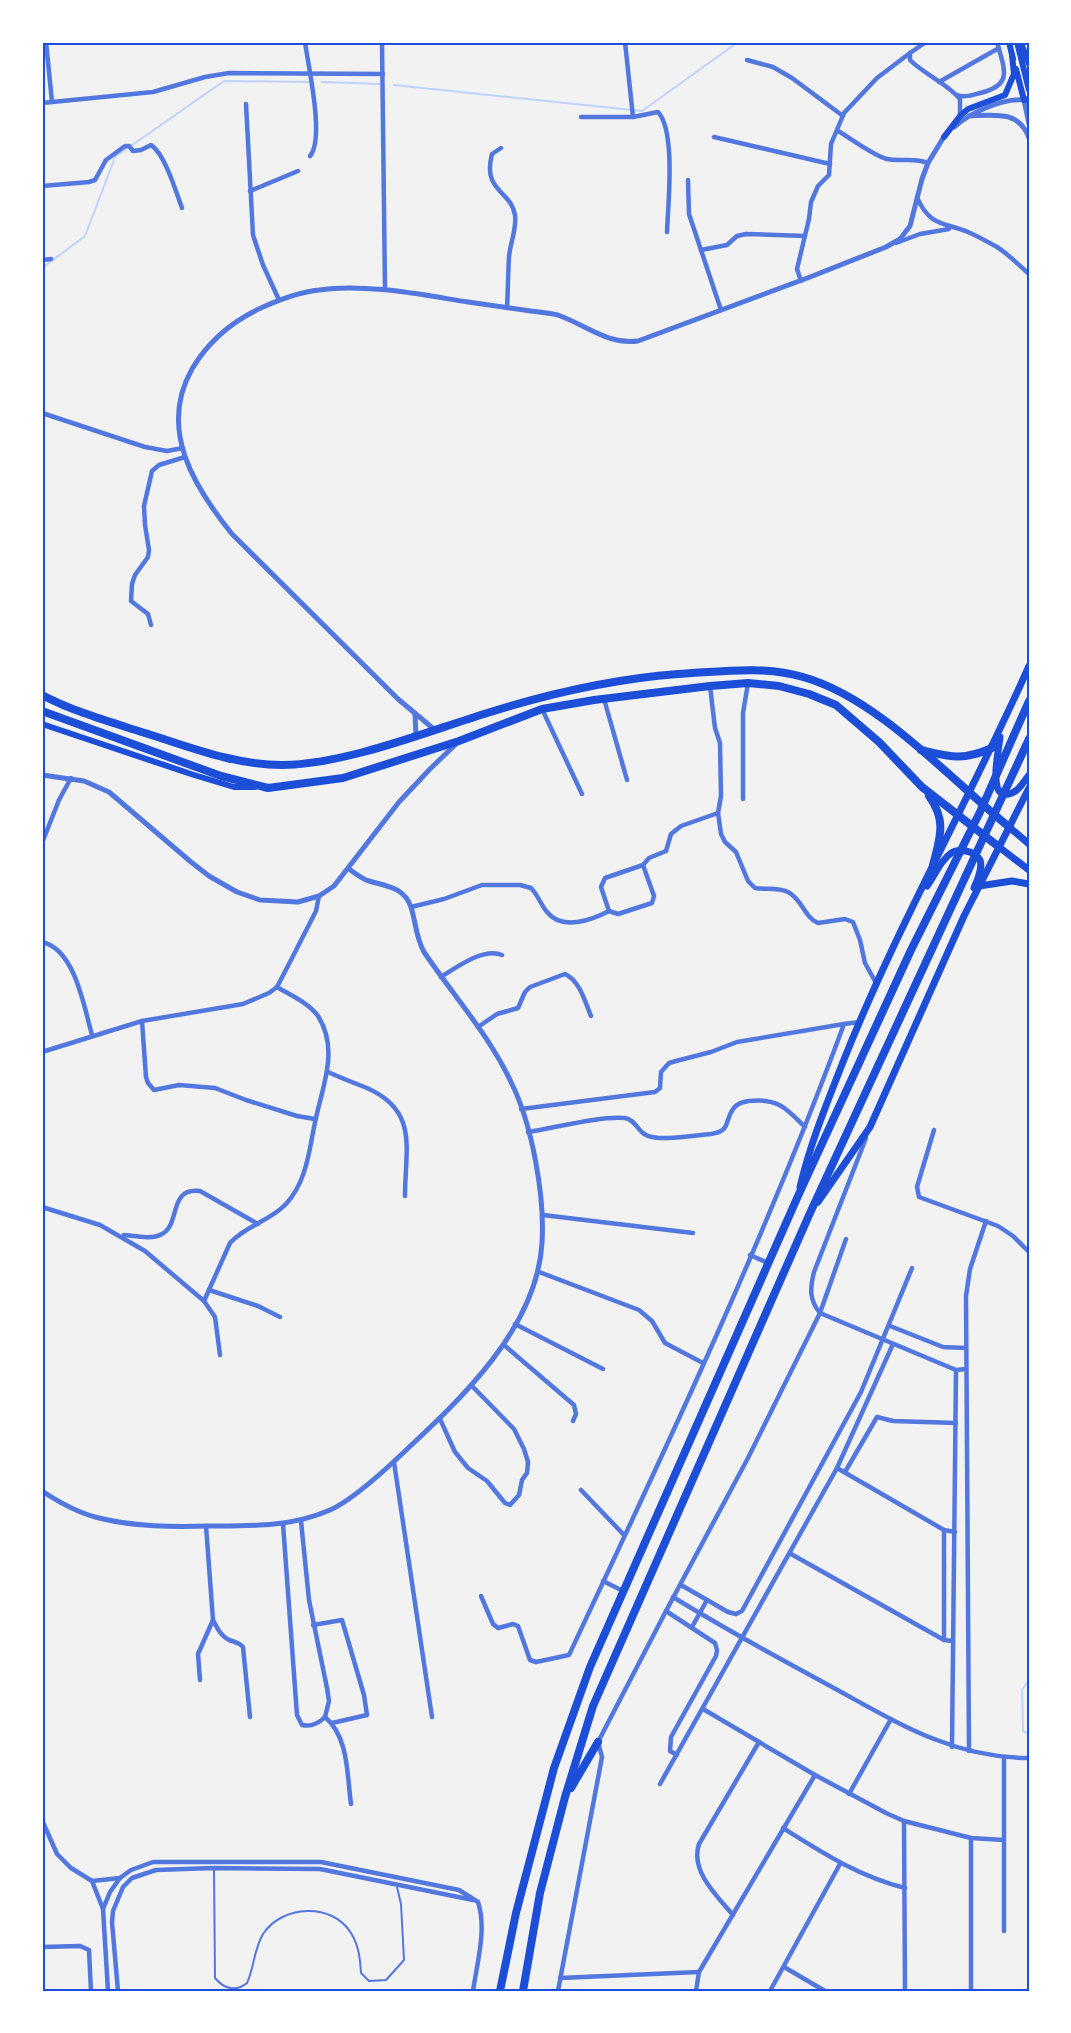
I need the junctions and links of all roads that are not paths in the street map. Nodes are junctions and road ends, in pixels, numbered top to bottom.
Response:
1 (46, 42) edge
2 (305, 42) edge
3 (382, 42) edge
4 (626, 42) edge
5 (926, 42) edge
6 (1009, 42) edge
7 (1019, 42) edge
8 (998, 45) edge
9 (910, 53) junction
10 (1012, 55) junction
11 (747, 60) dead end
12 (1029, 64) edge
13 (309, 73) junction
14 (384, 74) junction
15 (939, 82) junction
16 (1027, 91) edge
17 (955, 94) junction
18 (974, 95) junction
19 (1015, 99) junction
20 (1026, 99) edge
21 (52, 102) junction
22 (42, 103) edge
23 (246, 104) dead end
24 (981, 104) junction
25 (633, 115) junction
26 (843, 116) junction
27 (960, 116) junction
28 (967, 116) junction
29 (582, 117) dead end
30 (1029, 124) edge
31 (838, 131) junction
32 (714, 137) dead end
33 (944, 137) junction
34 (1029, 138) edge
35 (501, 148) dead end
36 (310, 156) dead end
37 (928, 163) junction
38 (830, 164) junction
39 (298, 171) dead end
40 (688, 180) dead end
41 (42, 186) edge
42 (249, 191) junction
43 (917, 197) junction
44 (182, 208) dead end
45 (951, 228) junction
46 (667, 232) dead end
47 (805, 236) junction
48 (886, 247) junction
49 (701, 250) junction
50 (51, 259) dead end
51 (42, 260) edge
52 (1029, 274) edge
53 (801, 281) junction
54 (385, 290) junction
55 (279, 300) junction
56 (507, 308) junction
57 (721, 310) junction
58 (42, 413) edge
59 (183, 448) junction
60 (185, 457) junction
61 (151, 626) dead end
62 (1029, 666) edge
63 (747, 683) junction
64 (710, 686) junction
65 (44, 696) edge
66 (604, 699) junction
67 (1029, 701) edge
68 (542, 709) junction
69 (43, 712) edge
70 (416, 714) junction
71 (42, 724) edge
72 (435, 730) junction
73 (1000, 731) junction
74 (416, 736) junction
75 (1029, 739) edge
76 (459, 741) junction
77 (992, 748) junction
78 (919, 749) junction
79 (42, 775) edge
80 (1029, 775) edge
81 (71, 778) junction
82 (627, 780) dead end
83 (922, 787) junction
84 (268, 788) junction
85 (1029, 788) edge
86 (969, 793) junction
87 (582, 794) dead end
88 (743, 799) dead end
89 (718, 813) junction
90 (958, 816) junction
91 (1009, 827) junction
92 (42, 843) edge
93 (1029, 844) edge
94 (999, 847) junction
95 (643, 865) junction
96 (933, 866) junction
97 (349, 869) junction
98 (1029, 870) edge
99 (1029, 884) edge
100 (979, 886) junction
101 (319, 897) junction
102 (411, 907) junction
103 (609, 910) junction
104 (910, 914) junction
105 (964, 916) junction
106 (42, 942) edge
107 (502, 955) dead end
108 (441, 977) junction
109 (876, 983) junction
110 (277, 987) junction
111 (591, 1016) dead end
112 (142, 1021) junction
113 (859, 1022) junction
114 (844, 1024) junction
115 (478, 1027) junction
116 (92, 1035) junction
117 (42, 1052) edge
118 (328, 1072) junction
119 (521, 1109) junction
120 (809, 1118) junction
121 (315, 1119) junction
122 (819, 1124) junction
123 (805, 1127) junction
124 (870, 1127) junction
125 (933, 1130) dead end
126 (528, 1132) junction
127 (405, 1196) dead end
128 (798, 1196) junction
129 (42, 1207) edge
130 (810, 1213) junction
131 (543, 1215) junction
132 (986, 1221) junction
133 (258, 1224) junction
134 (693, 1233) dead end
135 (121, 1235) junction
136 (846, 1239) dead end
137 (1029, 1252) edge
138 (750, 1255) junction
139 (768, 1263) junction
140 (912, 1268) dead end
141 (538, 1272) junction
142 (209, 1290) junction
143 (204, 1301) junction
144 (820, 1313) junction
145 (280, 1317) dead end
146 (515, 1324) junction
147 (890, 1326) junction
148 (884, 1340) junction
149 (893, 1344) junction
150 (504, 1345) junction
151 (965, 1348) junction
152 (220, 1355) dead end
153 (702, 1363) junction
154 (603, 1370) dead end
155 (956, 1370) junction
156 (966, 1370) junction
157 (472, 1386) junction
158 (440, 1419) junction
159 (573, 1421) dead end
160 (956, 1423) junction
161 (394, 1462) junction
162 (837, 1468) junction
163 (845, 1472) junction
164 (955, 1485) junction
165 (967, 1485) junction
166 (581, 1490) dead end
167 (42, 1491) edge
168 (809, 1491) junction
169 (820, 1498) junction
170 (300, 1521) junction
171 (283, 1524) junction
172 (206, 1526) junction
173 (944, 1530) junction
174 (955, 1532) junction
175 (624, 1535) junction
176 (790, 1554) junction
177 (760, 1579) junction
178 (603, 1581) junction
179 (681, 1585) junction
180 (773, 1586) junction
181 (624, 1591) junction
182 (481, 1596) dead end
183 (673, 1598) junction
184 (707, 1600) junction
185 (666, 1611) junction
186 (954, 1613) junction
187 (968, 1613) junction
188 (700, 1614) junction
189 (213, 1620) junction
190 (314, 1625) junction
191 (692, 1627) junction
192 (743, 1638) junction
193 (944, 1640) junction
194 (953, 1641) junction
195 (200, 1680) dead end
196 (703, 1680) junction
197 (715, 1687) junction
198 (703, 1709) junction
199 (250, 1717) dead end
200 (325, 1717) junction
201 (432, 1717) dead end
202 (891, 1719) junction
203 (332, 1723) junction
204 (598, 1742) junction
205 (759, 1742) junction
206 (952, 1747) junction
207 (969, 1751) junction
208 (677, 1755) junction
209 (1004, 1758) junction
210 (1029, 1758) edge
211 (815, 1775) junction
212 (660, 1784) dead end
213 (849, 1794) junction
214 (565, 1797) junction
215 (351, 1804) dead end
216 (42, 1820) edge
217 (904, 1821) junction
218 (783, 1828) junction
219 (971, 1838) junction
220 (1004, 1840) junction
221 (840, 1864) junction
222 (214, 1868) junction
223 (386, 1874) junction
224 (120, 1878) junction
225 (92, 1881) junction
226 (396, 1885) junction
227 (904, 1888) junction
228 (478, 1902) junction
229 (103, 1909) junction
230 (733, 1915) junction
231 (1004, 1931) dead end
232 (42, 1947) edge
233 (784, 1967) junction
234 (699, 1972) junction
235 (560, 1978) junction
236 (91, 1991) edge
237 (108, 1991) edge
238 (118, 1991) edge
239 (473, 1991) edge
240 (500, 1991) edge
241 (523, 1991) edge
242 (558, 1991) edge
243 (696, 1991) edge
244 (770, 1991) edge
245 (825, 1991) edge
246 (905, 1991) edge
247 (971, 1991) edge

1 - 21 street
2 - 13 street
3 - 14 street
4 - 25 street
5 - 9 street
6 - 10 main road
7 - 12 main road
7 - 16 main road
8 - 15 street
8 - 18 street
9 - 15 street
9 - 26 street
10 - 16 main road
10 - 24 main road
11 - 26 street
13 - 14 street
13 - 21 street
13 - 36 street
14 - 54 street
15 - 17 street
16 - 19 street
16 - 20 main road
17 - 18 street
17 - 27 street
18 - 24 street
19 - 20 street
19 - 28 street
20 - 30 street
21 - 22 street
23 - 42 street
24 - 27 main road
25 - 29 street
25 - 46 street
26 - 31 street
27 - 33 main road
28 - 33 street
28 - 34 street
31 - 37 street
31 - 38 street
32 - 38 street
33 - 37 street
35 - 56 street
37 - 43 street
38 - 47 street
39 - 42 street
40 - 49 street
41 - 44 street
42 - 55 street
43 - 45 street
43 - 48 street
45 - 48 street
45 - 52 street
47 - 49 street
47 - 53 street
48 - 53 street
49 - 57 street
50 - 51 street
53 - 57 street
54 - 55 street
54 - 56 street
55 - 59 street
56 - 57 street
58 - 59 street
59 - 60 street
60 - 61 street
60 - 70 street
62 - 73 main road
63 - 64 highway
63 - 83 highway
63 - 88 street
64 - 66 highway
64 - 89 street
65 - 74 highway
66 - 68 highway
66 - 82 street
67 - 128 highway
68 - 76 highway
68 - 87 street
69 - 84 highway
70 - 72 street
70 - 74 street
71 - 84 main road
72 - 74 highway
72 - 78 highway
73 - 77 main road
73 - 80 main road
75 - 130 highway
76 - 84 highway
76 - 97 street
77 - 78 highway
77 - 86 main road
78 - 86 highway
79 - 81 street
81 - 92 street
81 - 101 street
83 - 90 highway
83 - 96 highway
85 - 91 main road
86 - 90 main road
86 - 91 highway
89 - 95 street
89 - 109 street
90 - 94 highway
90 - 96 main road
91 - 93 main road
91 - 94 main road
94 - 98 main road
94 - 100 main road
95 - 103 street
95 - 103 street
96 - 104 main road
97 - 101 street
97 - 102 street
99 - 100 main road
100 - 105 main road
101 - 110 street
102 - 103 street
102 - 108 street
104 - 105 main road
104 - 109 main road
105 - 124 main road
106 - 116 street
107 - 108 street
108 - 115 street
109 - 113 main road
110 - 112 street
110 - 118 street
111 - 115 street
112 - 116 street
112 - 121 street
113 - 114 street
113 - 122 main road
114 - 119 street
114 - 120 street
115 - 119 street
116 - 117 street
118 - 121 street
118 - 127 street
119 - 126 street
120 - 122 street
120 - 123 street
121 - 133 street
122 - 128 main road
123 - 126 street
123 - 138 street
124 - 130 main road
124 - 144 street
125 - 132 street
126 - 131 street
128 - 139 highway
129 - 135 street
130 - 214 highway
131 - 134 street
131 - 141 street
132 - 137 street
132 - 151 street
133 - 135 street
133 - 142 street
135 - 143 street
136 - 144 street
138 - 139 street
138 - 153 street
139 - 181 highway
140 - 147 street
141 - 146 street
141 - 153 street
142 - 143 street
142 - 145 street
143 - 152 street
144 - 148 street
144 - 179 street
146 - 150 street
146 - 154 street
147 - 148 street
147 - 151 street
148 - 149 street
148 - 168 street
149 - 155 street
149 - 162 street
150 - 157 street
150 - 159 street
151 - 156 street
153 - 175 street
155 - 156 street
155 - 160 street
156 - 165 street
157 - 158 street
157 - 158 street
158 - 161 street
160 - 163 street
160 - 164 street
161 - 170 street
161 - 201 street
162 - 163 street
162 - 169 street
163 - 173 street
164 - 165 street
164 - 174 street
165 - 187 street
166 - 175 street
167 - 172 street
168 - 169 street
168 - 177 street
169 - 176 street
170 - 171 street
170 - 190 street
171 - 172 street
171 - 200 street
172 - 189 street
173 - 174 street
173 - 193 street
174 - 186 street
175 - 178 street
176 - 180 street
176 - 193 street
177 - 180 street
177 - 184 street
178 - 181 street
178 - 182 street
179 - 183 street
179 - 184 street
180 - 192 street
181 - 240 highway
183 - 185 street
183 - 188 street
184 - 188 street
185 - 191 street
185 - 204 street
186 - 187 street
186 - 194 street
187 - 207 street
188 - 191 street
188 - 192 street
189 - 195 street
189 - 199 street
190 - 200 street
190 - 203 street
191 - 196 street
192 - 197 street
192 - 202 street
193 - 194 street
194 - 206 street
196 - 197 street
196 - 208 street
197 - 198 street
198 - 205 street
198 - 208 street
200 - 203 street
202 - 206 street
202 - 213 street
203 - 215 street
204 - 214 highway
204 - 235 street
205 - 211 street
205 - 230 street
206 - 207 street
207 - 209 street
208 - 212 street
209 - 210 street
209 - 220 street
211 - 213 street
211 - 218 street
213 - 217 street
214 - 241 highway
216 - 225 street
217 - 219 street
217 - 227 street
218 - 221 street
218 - 230 street
219 - 220 street
219 - 247 street
220 - 231 street
221 - 227 street
221 - 233 street
222 - 226 street
222 - 226 lane
222 - 238 street
223 - 224 street
223 - 226 lane
223 - 228 street
224 - 225 street
224 - 229 street
225 - 229 street
226 - 228 street
227 - 246 street
228 - 239 street
229 - 237 street
230 - 234 street
232 - 236 street
233 - 244 street
233 - 245 street
234 - 235 street
234 - 243 street
235 - 242 street

